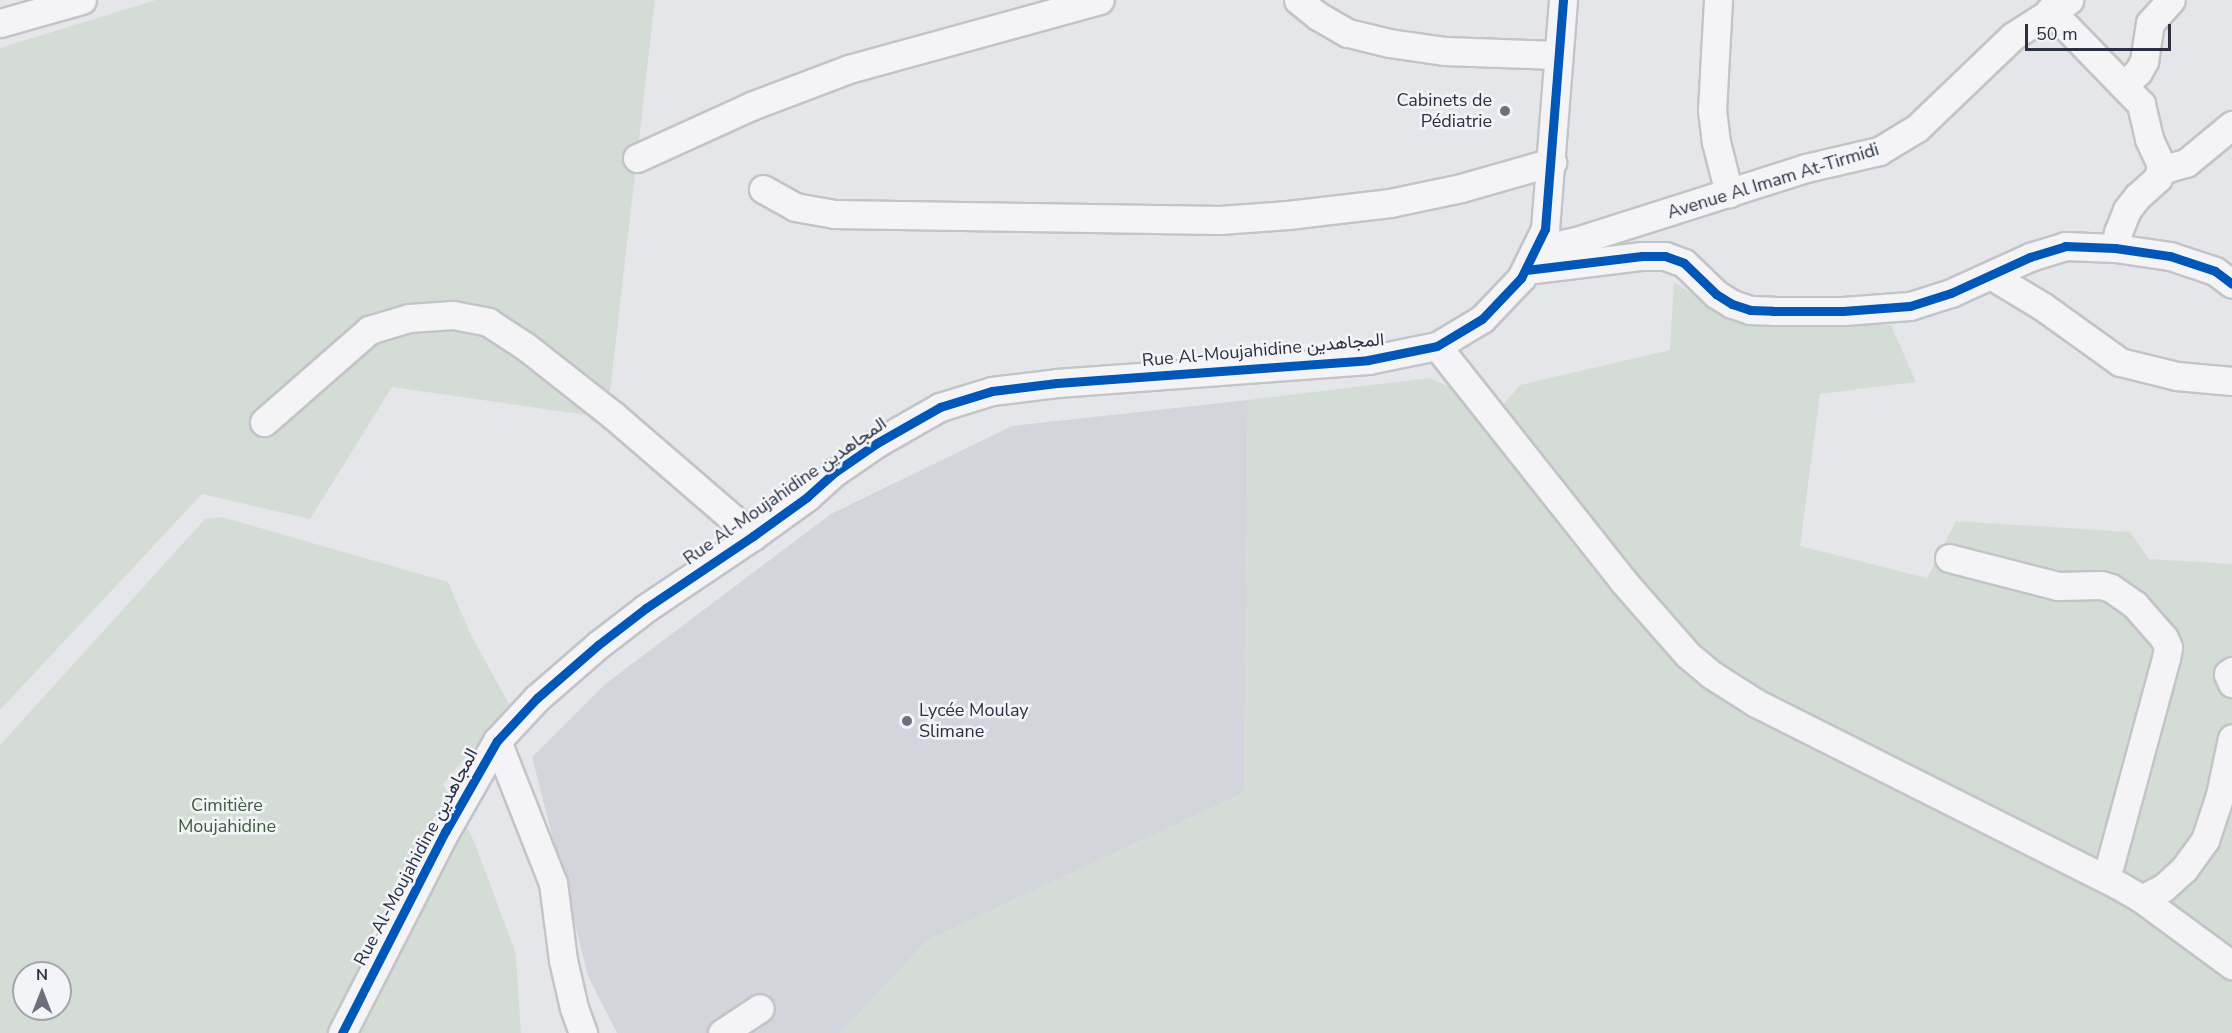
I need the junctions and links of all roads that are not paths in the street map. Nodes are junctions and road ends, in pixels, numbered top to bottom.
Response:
1 (82, 0) edge
2 (1100, 0) edge
3 (1298, 0) edge
4 (1563, 0) edge
5 (1718, 0) edge
6 (2171, 0) edge
7 (2060, 5) edge
8 (0, 23) edge
9 (1557, 55) junction
10 (2123, 85) junction
11 (2232, 125) edge
12 (637, 158) dead end
13 (1552, 162) junction
14 (2161, 170) junction
15 (763, 189) dead end
16 (1729, 193) junction
17 (2115, 248) junction
18 (1531, 260) junction
19 (1992, 276) junction
20 (2232, 284) edge
21 (1437, 345) junction
22 (2232, 381) edge
23 (264, 422) dead end
24 (753, 536) junction
25 (1949, 558) dead end
26 (2232, 671) edge
27 (2232, 683) edge
28 (2232, 738) edge
29 (497, 741) junction
30 (2106, 879) junction
31 (2142, 899) junction
32 (2232, 964) edge
33 (760, 1008) dead end
34 (342, 1033) edge
35 (583, 1033) edge
36 (722, 1033) edge

1 - 8 street
2 - 12 street
3 - 9 street
4 - 9 street, Rue Al-Moujahidine المجاهدين
5 - 16 street
6 - 10 street
7 - 10 street
7 - 16 street, Avenue Al Imam At-Tirmidi
9 - 13 street, Rue Al-Moujahidine المجاهدين
10 - 14 street
11 - 14 street
13 - 15 street
13 - 18 street, Rue Al-Moujahidine المجاهدين
14 - 17 street
16 - 18 street, Avenue Al Imam At-Tirmidi
17 - 19 street
17 - 20 street
18 - 19 street
18 - 21 street, Rue Al-Moujahidine المجاهدين
19 - 22 street
21 - 24 street, Rue Al-Moujahidine المجاهدين
21 - 30 street
23 - 24 street
24 - 29 street, Rue Al-Moujahidine المجاهدين
25 - 30 street
26 - 27 street
28 - 31 street
29 - 34 street, Rue Al-Moujahidine المجاهدين
29 - 35 street
30 - 31 street
31 - 32 street
33 - 36 street

